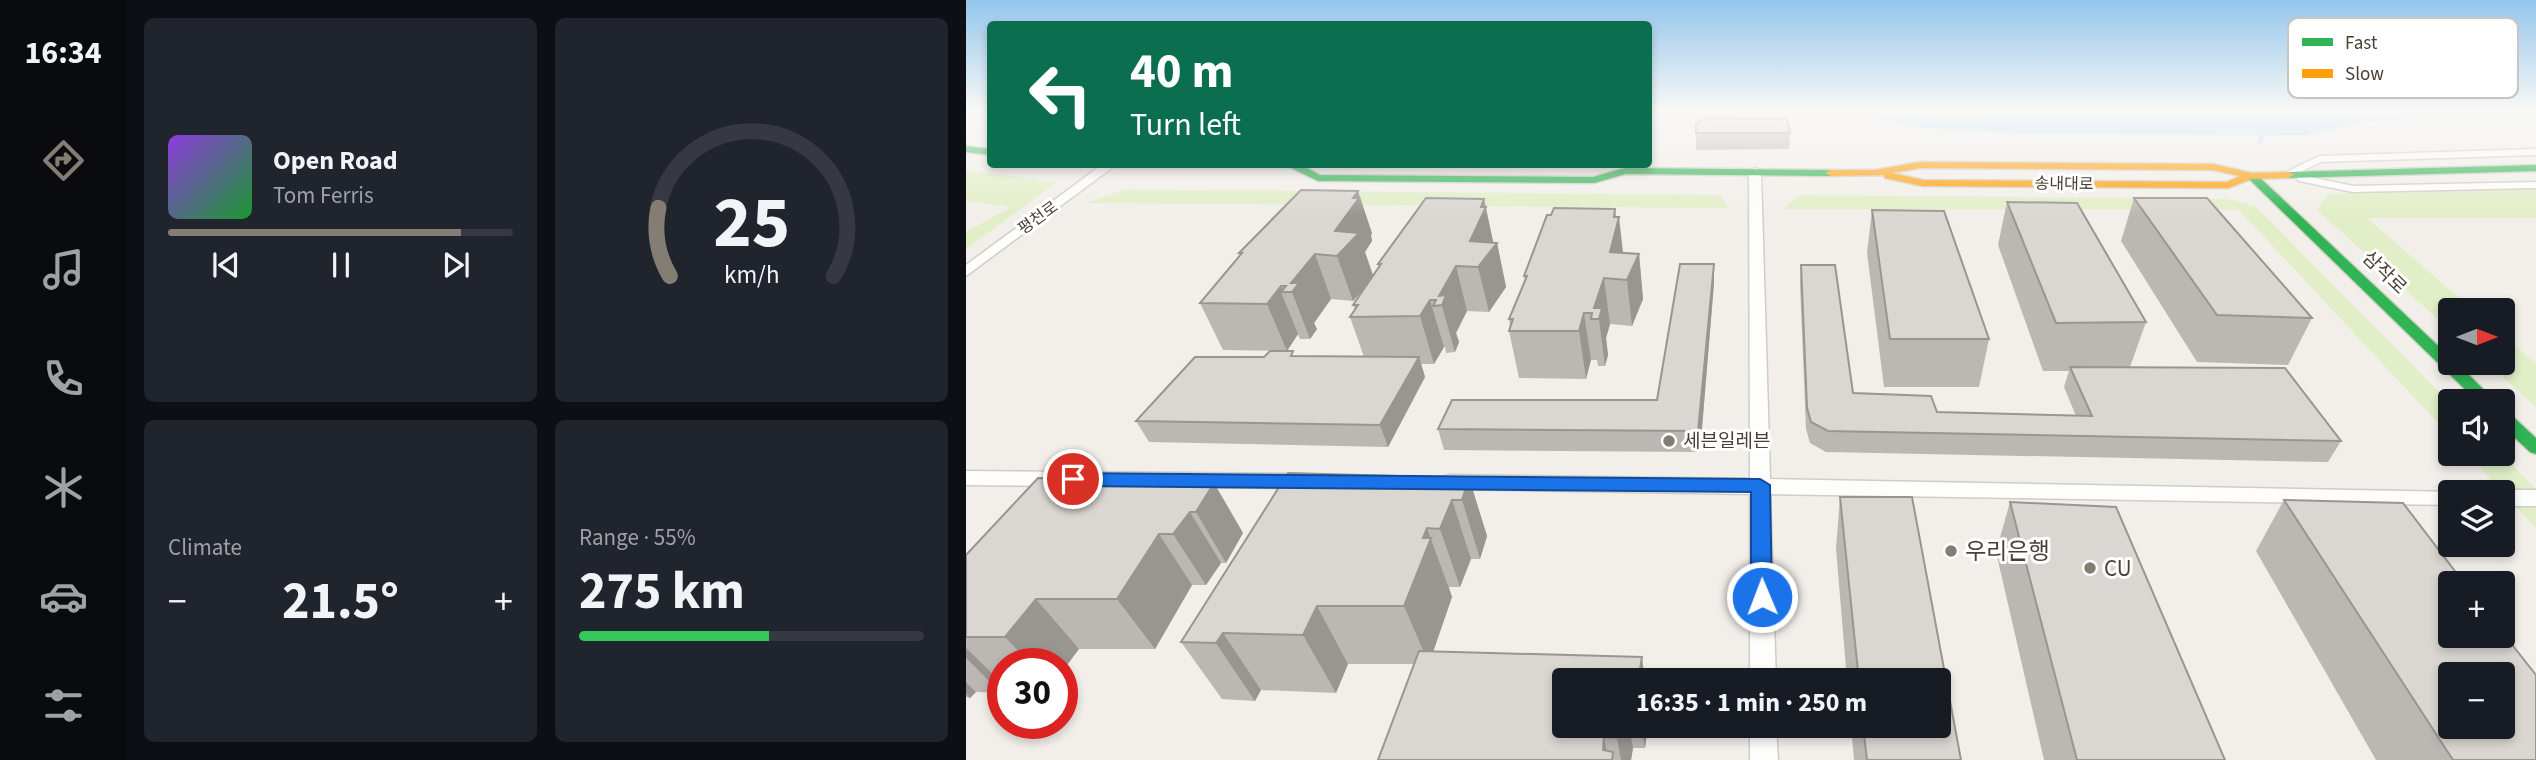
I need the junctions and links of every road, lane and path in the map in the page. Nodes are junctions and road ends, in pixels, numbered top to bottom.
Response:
1 (966, 149) edge
2 (987, 152) edge
3 (2536, 152) edge
4 (1106, 168) edge
5 (1305, 168) edge
6 (1619, 168) edge
7 (2536, 168) edge
8 (1625, 170) junction
9 (1755, 172) junction
10 (2288, 175) junction
11 (2252, 176) junction
12 (2536, 184) edge
13 (966, 272) edge
14 (2474, 389) edge
15 (2515, 428) edge
16 (2536, 448) edge
17 (966, 478) edge
18 (1327, 481) edge
19 (1423, 482) edge
20 (1760, 485) junction
21 (2438, 497) edge
22 (2515, 498) edge
23 (2536, 498) edge
24 (1763, 668) edge
25 (1763, 738) edge
26 (1764, 760) edge

1 - 2 street
3 - 10 lane
4 - 13 street, 평천로
5 - 8 street, 송내대로
6 - 8 street, 송내대로
7 - 10 street, 송내대로
8 - 9 street, 송내대로
9 - 11 street, 송내대로
9 - 20 street
10 - 11 street, 송내대로
10 - 12 lane
11 - 14 street, 삼작로
15 - 16 street
17 - 18 street
19 - 20 street
20 - 21 street
20 - 24 street
22 - 23 street
25 - 26 street

